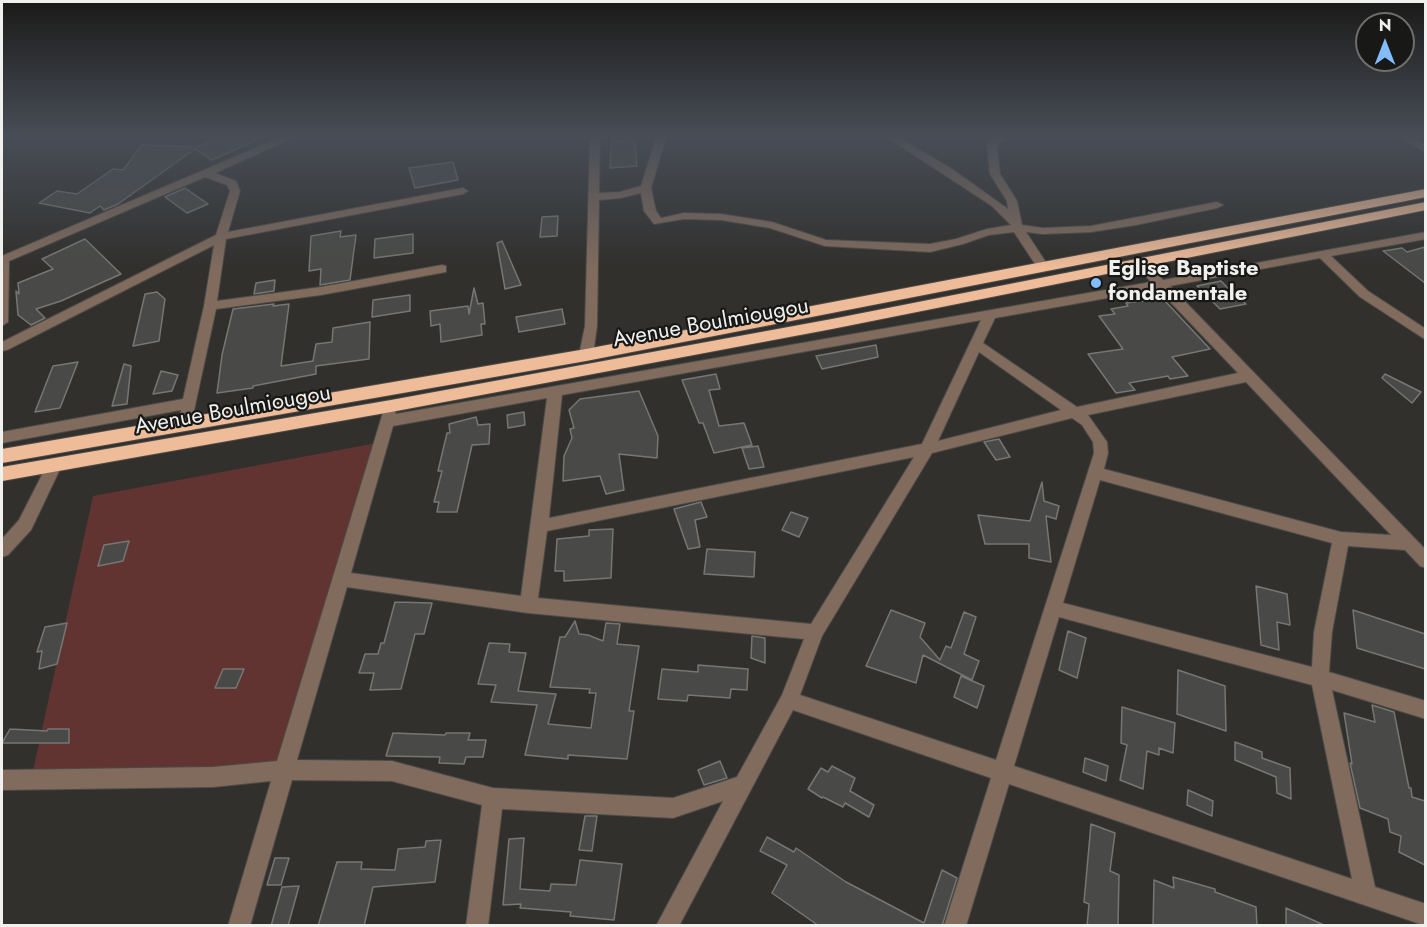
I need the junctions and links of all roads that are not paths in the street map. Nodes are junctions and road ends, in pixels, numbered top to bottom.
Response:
1 (190, 181) edge
2 (229, 181) edge
3 (596, 181) edge
4 (648, 181) edge
5 (963, 181) edge
6 (1000, 181) edge
7 (646, 188) junction
8 (463, 191) dead end
9 (1425, 193) edge
10 (596, 197) junction
11 (1217, 205) dead end
12 (1425, 206) edge
13 (1016, 225) junction
14 (1425, 235) edge
15 (221, 237) junction
16 (1322, 254) junction
17 (2, 260) edge
18 (1140, 263) junction
19 (1043, 267) junction
20 (442, 270) dead end
21 (1162, 284) junction
22 (210, 306) junction
23 (990, 314) junction
24 (2, 322) edge
25 (1425, 336) edge
26 (976, 344) junction
27 (2, 346) edge
28 (586, 355) junction
29 (1250, 376) junction
30 (555, 392) junction
31 (190, 403) junction
32 (1076, 412) junction
33 (389, 414) junction
34 (185, 424) junction
35 (2, 438) edge
36 (927, 449) junction
37 (2, 456) edge
38 (54, 465) junction
39 (1096, 473) junction
40 (2, 474) edge
41 (540, 526) junction
42 (1341, 538) junction
43 (1408, 543) junction
44 (2, 550) edge
45 (1425, 561) edge
46 (342, 579) junction
47 (528, 605) junction
48 (1053, 608) junction
49 (815, 632) junction
50 (1320, 678) junction
51 (789, 700) junction
52 (1425, 710) edge
53 (285, 771) junction
54 (1002, 771) junction
55 (2, 780) edge
56 (745, 784) junction
57 (493, 798) junction
58 (1366, 895) junction
59 (1425, 915) edge
60 (671, 923) edge
61 (239, 926) edge
62 (477, 926) edge
63 (955, 926) edge

1 - 17 street
2 - 15 street
3 - 10 street
4 - 7 street
5 - 13 street
6 - 13 street
7 - 10 street
7 - 13 street
8 - 15 street
9 - 19 highway, Avenue Boulmiougou
10 - 28 street
11 - 13 street
12 - 18 highway, Avenue Boulmiougou
13 - 19 street
14 - 16 street
15 - 22 street
15 - 27 street
16 - 21 street
16 - 25 street
17 - 24 street
18 - 21 street
18 - 33 highway, Avenue Boulmiougou
19 - 28 highway, Avenue Boulmiougou
20 - 22 street
21 - 23 street
21 - 29 street
22 - 31 street
23 - 26 street
23 - 30 street
26 - 32 street
26 - 36 street
28 - 34 highway, Avenue Boulmiougou
29 - 32 street
29 - 43 street
30 - 33 street
30 - 41 street
31 - 34 street
31 - 35 street
32 - 36 street
32 - 39 street
33 - 38 highway, Avenue Boulmiougou
33 - 46 street
34 - 37 highway, Avenue Boulmiougou
36 - 41 street
36 - 49 street
38 - 40 highway, Avenue Boulmiougou
38 - 44 street
39 - 42 street
39 - 48 street
41 - 47 street
42 - 43 street
42 - 50 street
43 - 45 street
46 - 47 street
46 - 53 street
47 - 49 street
48 - 50 street
48 - 54 street
49 - 51 street
50 - 52 street
50 - 58 street
51 - 54 street
51 - 56 street
53 - 55 street
53 - 57 street
53 - 61 street
54 - 58 street
54 - 63 street
56 - 57 street
56 - 60 street
57 - 62 street
58 - 59 street

